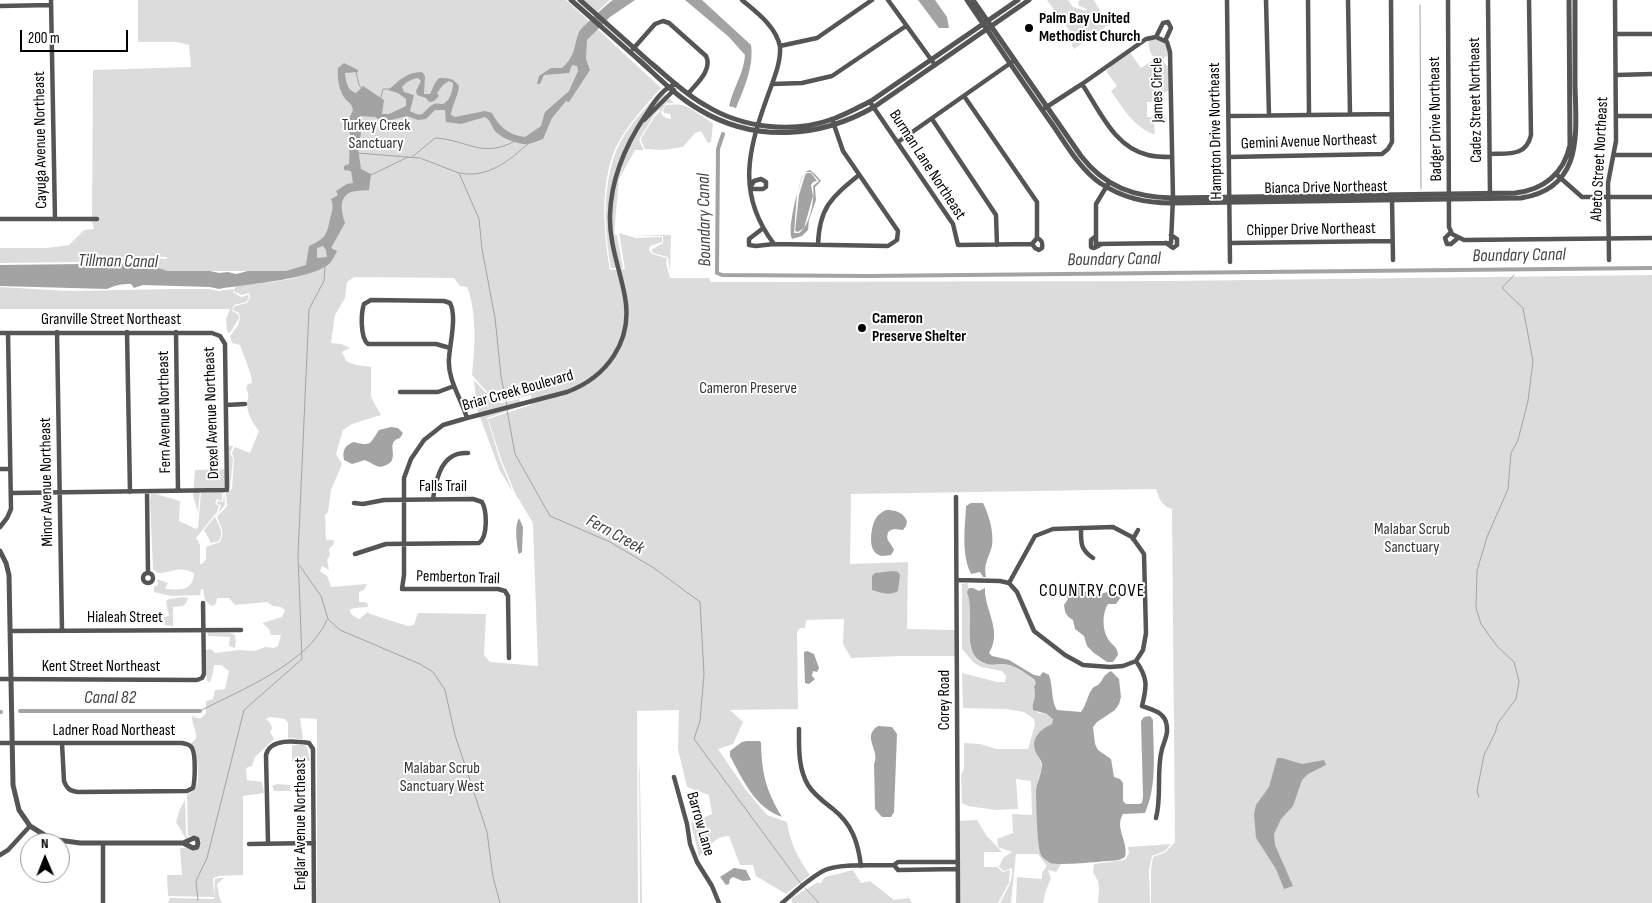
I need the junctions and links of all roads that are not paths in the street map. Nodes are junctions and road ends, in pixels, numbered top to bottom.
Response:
1 (571, 0) edge
2 (580, 0) edge
3 (742, 0) edge
4 (872, 0) edge
5 (888, 0) edge
6 (967, 0) edge
7 (973, 0) edge
8 (1018, 0) edge
9 (1029, 0) edge
10 (1227, 0) edge
11 (1266, 0) edge
12 (1308, 0) edge
13 (1348, 0) edge
14 (1391, 0) edge
15 (1448, 0) edge
16 (1488, 0) edge
17 (1529, 0) edge
18 (1569, 0) edge
19 (1575, 0) edge
20 (1615, 0) edge
21 (51, 3) edge
22 (0, 6) edge
23 (985, 22) junction
24 (1572, 23) junction
25 (906, 26) junction
26 (990, 28) junction
27 (1615, 34) junction
28 (1652, 34) edge
29 (1156, 37) junction
30 (1165, 41) junction
31 (780, 46) junction
32 (632, 50) junction
33 (931, 60) junction
34 (1012, 62) junction
35 (935, 65) junction
36 (1652, 74) edge
37 (1616, 75) junction
38 (676, 84) junction
39 (772, 84) junction
40 (1082, 84) junction
41 (668, 86) junction
42 (674, 93) junction
43 (688, 94) junction
44 (964, 96) junction
45 (870, 102) junction
46 (874, 107) junction
47 (1044, 108) junction
48 (1350, 114) junction
49 (1390, 114) junction
50 (1309, 115) junction
51 (1229, 116) junction
52 (1269, 116) junction
53 (1616, 116) junction
54 (1652, 116) edge
55 (932, 119) junction
56 (833, 122) junction
57 (639, 124) junction
58 (756, 128) junction
59 (898, 142) junction
60 (1490, 154) junction
61 (1652, 154) edge
62 (1614, 155) junction
63 (1229, 157) junction
64 (1171, 158) junction
65 (859, 174) junction
66 (1558, 176) junction
67 (1107, 184) junction
68 (1490, 196) junction
69 (1392, 197) junction
70 (1450, 197) junction
71 (1608, 197) junction
72 (1652, 197) edge
73 (1230, 199) junction
74 (1172, 200) junction
75 (0, 219) edge
76 (97, 219) dead end
77 (55, 220) junction
78 (762, 229) junction
79 (1096, 236) junction
80 (1037, 238) junction
81 (1652, 238) edge
82 (1608, 239) junction
83 (1392, 241) junction
84 (1230, 243) junction
85 (774, 244) junction
86 (1032, 244) junction
87 (1102, 244) junction
88 (818, 245) junction
89 (997, 245) junction
90 (1393, 260) dead end
91 (1609, 260) dead end
92 (1230, 262) dead end
93 (57, 332) junction
94 (127, 332) junction
95 (176, 332) junction
96 (0, 333) edge
97 (8, 333) junction
98 (220, 336) joint
99 (450, 348) junction
100 (454, 386) junction
101 (400, 392) dead end
102 (226, 404) junction
103 (245, 404) dead end
104 (467, 418) junction
105 (468, 453) dead end
106 (0, 469) edge
107 (10, 469) junction
108 (178, 491) junction
109 (130, 492) junction
110 (147, 492) junction
111 (11, 493) junction
112 (60, 493) junction
113 (956, 497) dead end
114 (403, 499) junction
115 (433, 499) junction
116 (354, 503) dead end
117 (0, 527) edge
118 (1082, 528) junction
119 (1138, 530) dead end
120 (1031, 531) dead end
121 (1035, 536) junction
122 (1134, 539) junction
123 (404, 544) junction
124 (0, 551) edge
125 (355, 554) dead end
126 (1093, 558) dead end
127 (148, 573) dead end
128 (958, 580) junction
129 (1009, 583) junction
130 (402, 589) joint
131 (203, 603) dead end
132 (204, 630) junction
133 (241, 630) dead end
134 (10, 631) junction
135 (62, 631) junction
136 (509, 658) dead end
137 (1136, 661) junction
138 (0, 679) edge
139 (11, 679) junction
140 (799, 729) dead end
141 (11, 742) junction
142 (0, 743) edge
143 (62, 743) junction
144 (674, 777) dead end
145 (1156, 818) dead end
146 (30, 826) junction
147 (183, 843) dead end
148 (268, 843) junction
149 (314, 843) junction
150 (103, 844) junction
151 (249, 844) dead end
152 (0, 854) edge
153 (933, 862) junction
154 (958, 862) junction
155 (861, 866) junction
156 (894, 866) junction
157 (933, 869) junction
158 (958, 869) junction
159 (103, 903) edge
160 (314, 903) edge
161 (719, 903) edge
162 (782, 903) edge
163 (958, 903) edge

1 - 32 street
2 - 32 street
3 - 31 street
4 - 31 street
5 - 25 street
6 - 23 street
7 - 23 street
8 - 23 street
9 - 26 street
10 - 51 street, Hampton Drive Northeast
11 - 52 street
12 - 50 street
13 - 48 street
14 - 49 street
15 - 70 street, Badger Drive Northeast
16 - 60 street, Cadez Street Northeast
17 - 60 street
18 - 24 street, Bianca Drive Northeast
19 - 24 street, Bianca Drive Northeast
20 - 27 street, Abeto Street Northeast
21 - 22 street
21 - 77 street, Cayuga Avenue Northeast
23 - 26 street, Bianca Drive Northeast
23 - 33 street
24 - 66 street, Bianca Drive Northeast
25 - 33 street
25 - 39 street
26 - 34 street, Bianca Drive Northeast
26 - 35 street
27 - 28 street
27 - 37 street, Abeto Street Northeast
29 - 30 street, James Circle
29 - 30 street
29 - 40 street, James Circle
30 - 64 street, James Circle
31 - 39 street
32 - 38 street
32 - 41 street
32 - 43 street
33 - 35 street
33 - 45 street
34 - 44 street
34 - 47 street, Bianca Drive Northeast
35 - 46 street
36 - 37 street
37 - 53 street, Abeto Street Northeast
38 - 41 street
38 - 42 street
38 - 43 street
39 - 58 street
40 - 47 street, James Circle
40 - 64 street
41 - 42 street
41 - 57 street, Briar Creek Boulevard
42 - 57 street, Briar Creek Boulevard
42 - 58 street
43 - 58 street
44 - 55 street
44 - 80 street
45 - 46 street, Burman Lane Northeast
45 - 56 street
46 - 56 street
46 - 59 street, Burman Lane Northeast
47 - 67 street, Bianca Drive Northeast
48 - 49 street
48 - 50 street
49 - 63 street, Gemini Avenue Northeast
50 - 52 street
51 - 52 street
51 - 63 street, Hampton Drive Northeast
53 - 54 street
53 - 62 street, Abeto Street Northeast
55 - 59 street
55 - 89 street
56 - 58 street
56 - 65 street
57 - 104 street, Briar Creek Boulevard
58 - 78 street
59 - 89 street, Burman Lane Northeast
60 - 68 street, Cadez Street Northeast
61 - 62 street
62 - 71 street, Abeto Street Northeast
63 - 73 street, Hampton Drive Northeast
64 - 74 street, James Circle
65 - 88 street
65 - 88 street
66 - 68 street, Bianca Drive Northeast
66 - 71 street
67 - 74 street, Bianca Drive Northeast
67 - 79 street
68 - 70 street, Bianca Drive Northeast
69 - 70 street, Bianca Drive Northeast
69 - 73 street, Bianca Drive Northeast
69 - 83 street
70 - 82 street, Badger Drive Northeast
71 - 72 street
71 - 82 street, Abeto Street Northeast
73 - 74 street, Bianca Drive Northeast
73 - 84 street, Hampton Drive Northeast
74 - 87 street, James Circle
75 - 77 street
76 - 77 street
78 - 85 street
78 - 85 street
79 - 87 street
79 - 87 street
80 - 86 street
80 - 86 street
81 - 82 street
82 - 91 street, Abeto Street Northeast
83 - 84 street, Chipper Drive Northeast
83 - 90 street
84 - 92 street, Hampton Drive Northeast
85 - 88 street
86 - 89 street
93 - 94 street, Granville Street Northeast
93 - 97 street, Granville Street Northeast
93 - 112 street, Minor Avenue Northeast
94 - 95 street, Granville Street Northeast
94 - 109 street
95 - 98 street, Granville Street Northeast
95 - 108 street, Fern Avenue Northeast
96 - 97 street, Granville Street Northeast
97 - 107 street
98 - 102 street, Drexel Avenue Northeast
99 - 99 street
99 - 100 street
100 - 101 street
100 - 104 street
102 - 103 street
102 - 108 street, Drexel Avenue Northeast
104 - 114 street, Briar Creek Boulevard
105 - 115 street
106 - 107 street
107 - 111 street
108 - 110 street
109 - 110 street
109 - 112 street
110 - 127 street
111 - 112 street
111 - 117 street
112 - 135 street, Minor Avenue Northeast
113 - 128 street, Corey Road
114 - 115 street, Falls Trail
114 - 116 street, Falls Trail
114 - 123 street, Briar Creek Boulevard
115 - 123 street, Falls Trail
118 - 121 street
118 - 122 street
118 - 126 street
119 - 122 street
120 - 121 street
121 - 129 street
122 - 137 street
123 - 125 street
123 - 130 street, Briar Creek Boulevard
124 - 134 street
128 - 129 street
128 - 154 street, Corey Road
129 - 137 street
130 - 136 street, Pemberton Trail
131 - 132 street
132 - 133 street, Hialeah Street
132 - 135 street, Hialeah Street
132 - 139 street, Kent Street Northeast
134 - 135 street, Hialeah Street
134 - 139 street
137 - 145 street
138 - 139 street, Kent Street Northeast
139 - 141 street
140 - 155 street
141 - 142 street, Ladner Road Northeast
141 - 143 street, Ladner Road Northeast
141 - 146 street
143 - 143 street, Ladner Road Northeast
144 - 161 street, Barrow Lane
146 - 150 street
146 - 152 street
147 - 150 street
148 - 149 street
148 - 149 street, Englar Avenue Northeast
148 - 151 street
149 - 160 street, Englar Avenue Northeast
150 - 159 street
153 - 154 street
153 - 156 street
153 - 157 street
154 - 158 street, Corey Road
155 - 156 street
155 - 162 street
156 - 157 street
157 - 158 street
158 - 163 street, Corey Road

